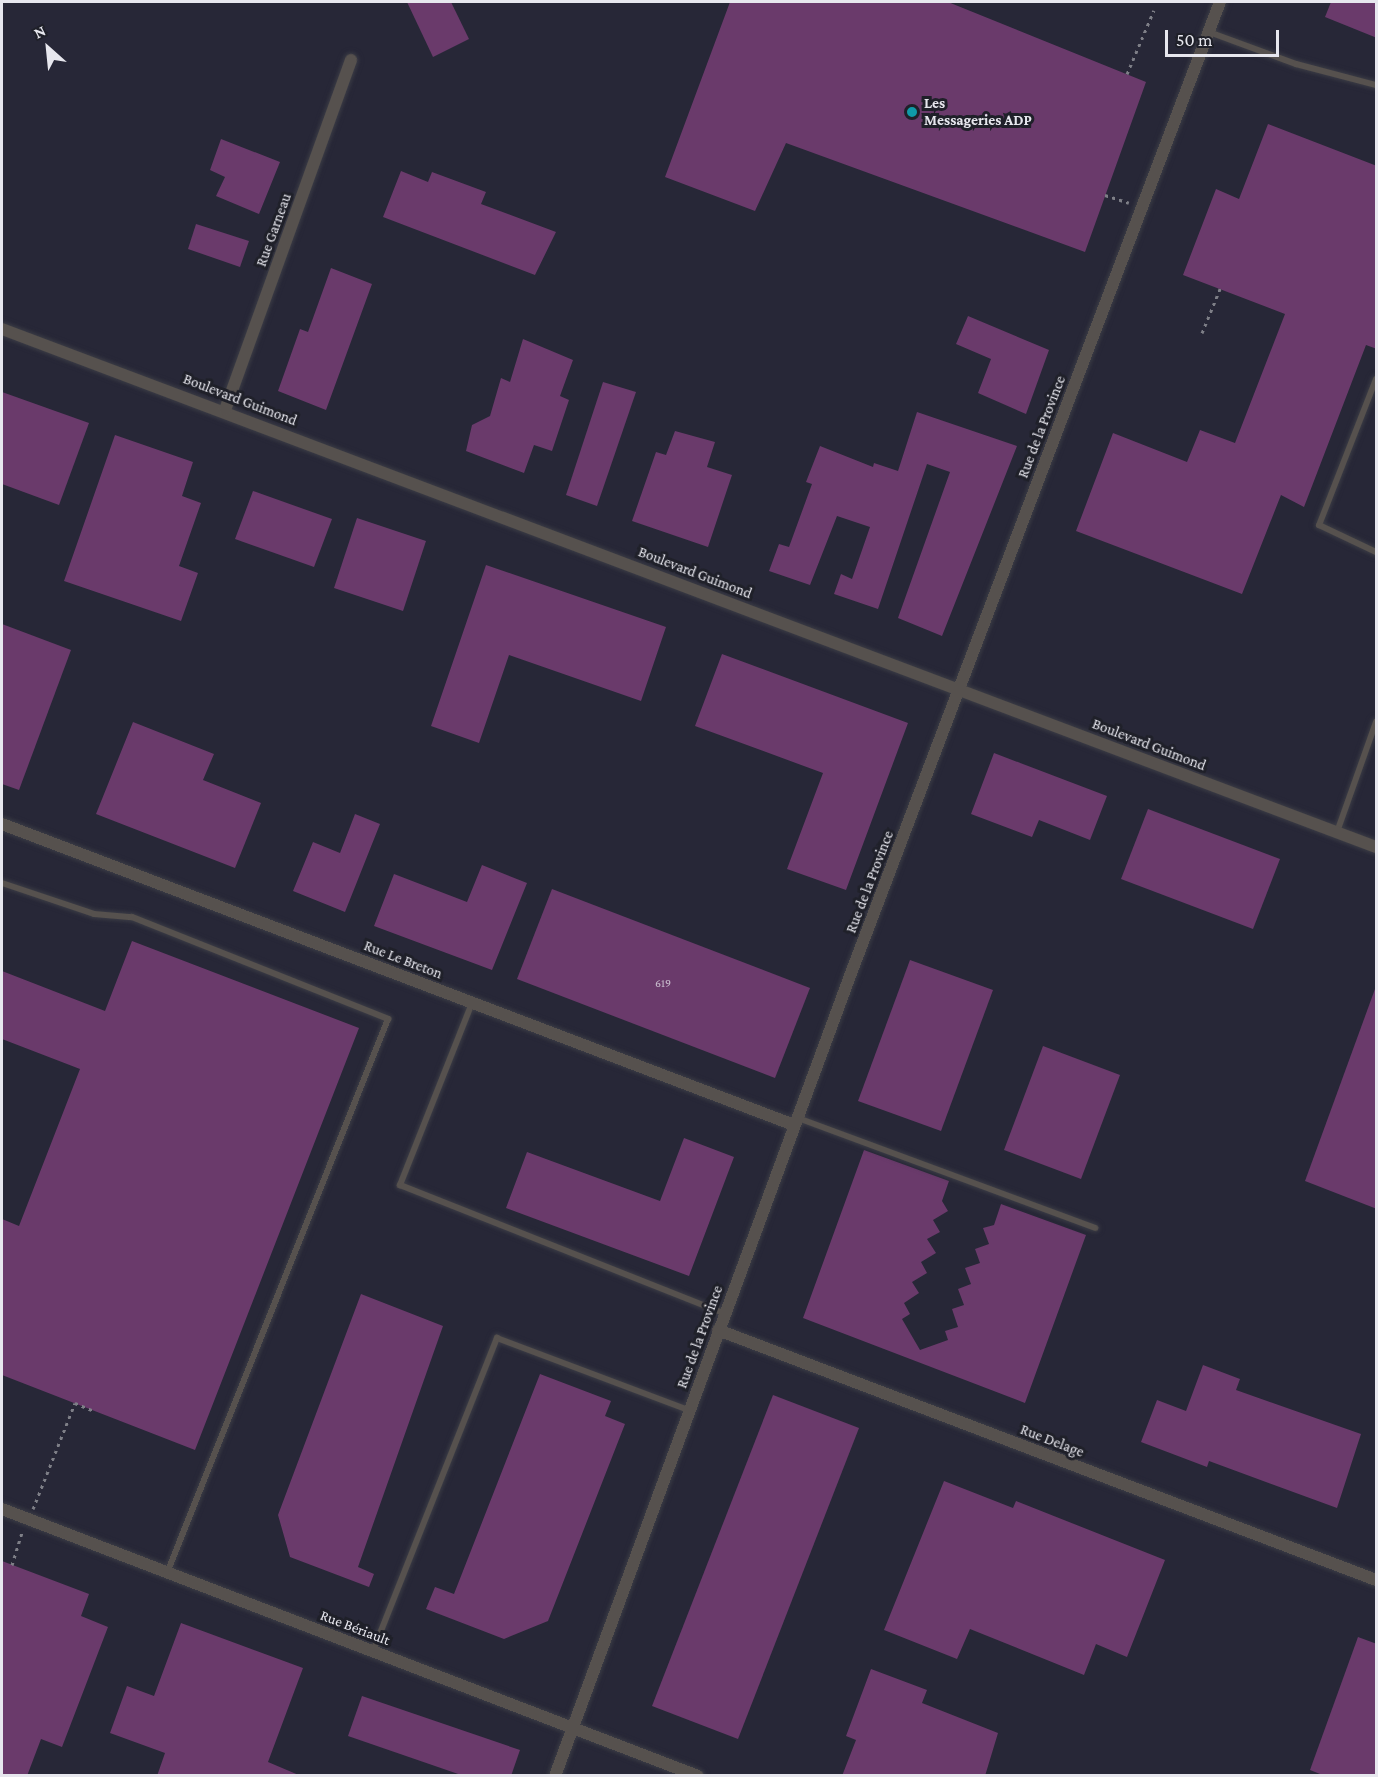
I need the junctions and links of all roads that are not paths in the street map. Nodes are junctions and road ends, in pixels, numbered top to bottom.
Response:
1 (1220, 2) edge
2 (1209, 32) junction
3 (351, 60) dead end
4 (1377, 85) edge
5 (2, 329) edge
6 (1377, 379) edge
7 (225, 410) junction
8 (1377, 552) edge
9 (958, 689) junction
10 (1377, 722) edge
11 (2, 824) edge
12 (1337, 832) junction
13 (1377, 847) edge
14 (2, 883) edge
15 (472, 1003) junction
16 (796, 1121) junction
17 (1095, 1228) dead end
18 (724, 1313) junction
19 (718, 1330) junction
20 (689, 1410) junction
21 (2, 1509) edge
22 (167, 1572) junction
23 (1377, 1580) edge
24 (373, 1651) junction
25 (573, 1728) junction
26 (555, 1776) edge
27 (698, 1776) edge

1 - 2 street, Rue de la Province
2 - 4 lane
2 - 9 street, Rue de la Province
3 - 7 street, Rue Garneau
5 - 7 street, Boulevard Guimond
6 - 8 lane
7 - 9 street, Boulevard Guimond
9 - 12 street, Boulevard Guimond
9 - 16 street, Rue de la Province
10 - 12 lane
11 - 15 street, Rue Le Breton
12 - 13 street, Boulevard Guimond
14 - 22 lane
15 - 16 street, Rue Le Breton
15 - 18 lane
16 - 17 lane
16 - 18 street, Rue de la Province
18 - 19 street, Rue de la Province
19 - 20 street, Rue de la Province
19 - 23 street, Rue Delage
20 - 24 lane
20 - 25 street, Rue de la Province
21 - 22 street, Rue Bériault
22 - 24 street, Rue Bériault
24 - 25 street, Rue Bériault
25 - 26 street, Rue de la Province
25 - 27 street, Rue Bériault

